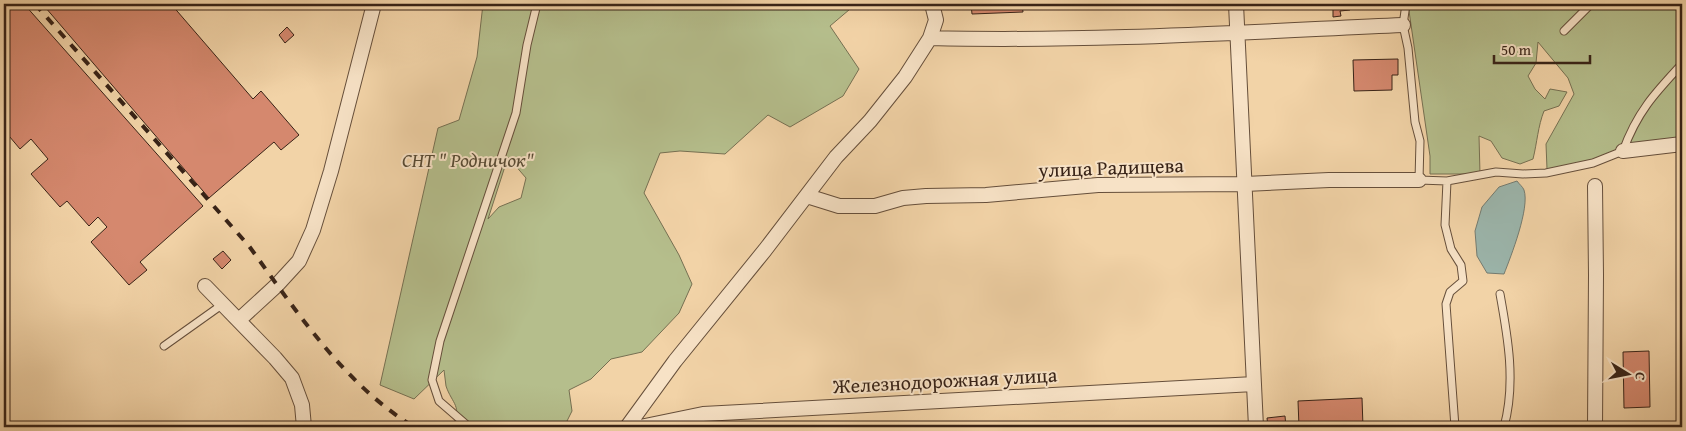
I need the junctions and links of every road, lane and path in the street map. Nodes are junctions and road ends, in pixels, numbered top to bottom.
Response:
1 (374, 4) edge
2 (537, 4) edge
3 (932, 4) edge
4 (1236, 4) edge
5 (1406, 4) edge
6 (1591, 4) edge
7 (1403, 25) junction
8 (1564, 31) dead end
9 (1237, 34) junction
10 (930, 38) junction
11 (1682, 64) edge
12 (1682, 144) edge
13 (1623, 151) junction
14 (1419, 180) junction
15 (1447, 181) junction
16 (1245, 184) junction
17 (1596, 186) dead end
18 (807, 196) junction
19 (206, 286) dead end
20 (1500, 294) dead end
21 (223, 304) junction
22 (239, 320) junction
23 (164, 346) dead end
24 (1254, 384) junction
25 (304, 427) edge
26 (469, 427) edge
27 (628, 427) edge
28 (640, 427) edge
29 (1256, 427) edge
30 (1454, 427) edge
31 (1504, 427) edge
32 (1595, 427) edge

1 - 22 street
2 - 26 lane
3 - 10 street
4 - 9 street
5 - 7 lane
6 - 8 lane
7 - 9 street
7 - 14 lane
9 - 10 street
9 - 16 street
10 - 18 street
11 - 13 lane
12 - 13 street
13 - 15 lane
14 - 15 lane
14 - 16 street, улица Радищева
15 - 30 lane
16 - 18 street, улица Радищева
16 - 24 street
17 - 32 street
18 - 27 street
19 - 21 street
20 - 31 lane
21 - 22 street
21 - 23 lane
22 - 25 street
24 - 28 street, Железнодорожная улица
24 - 29 street

